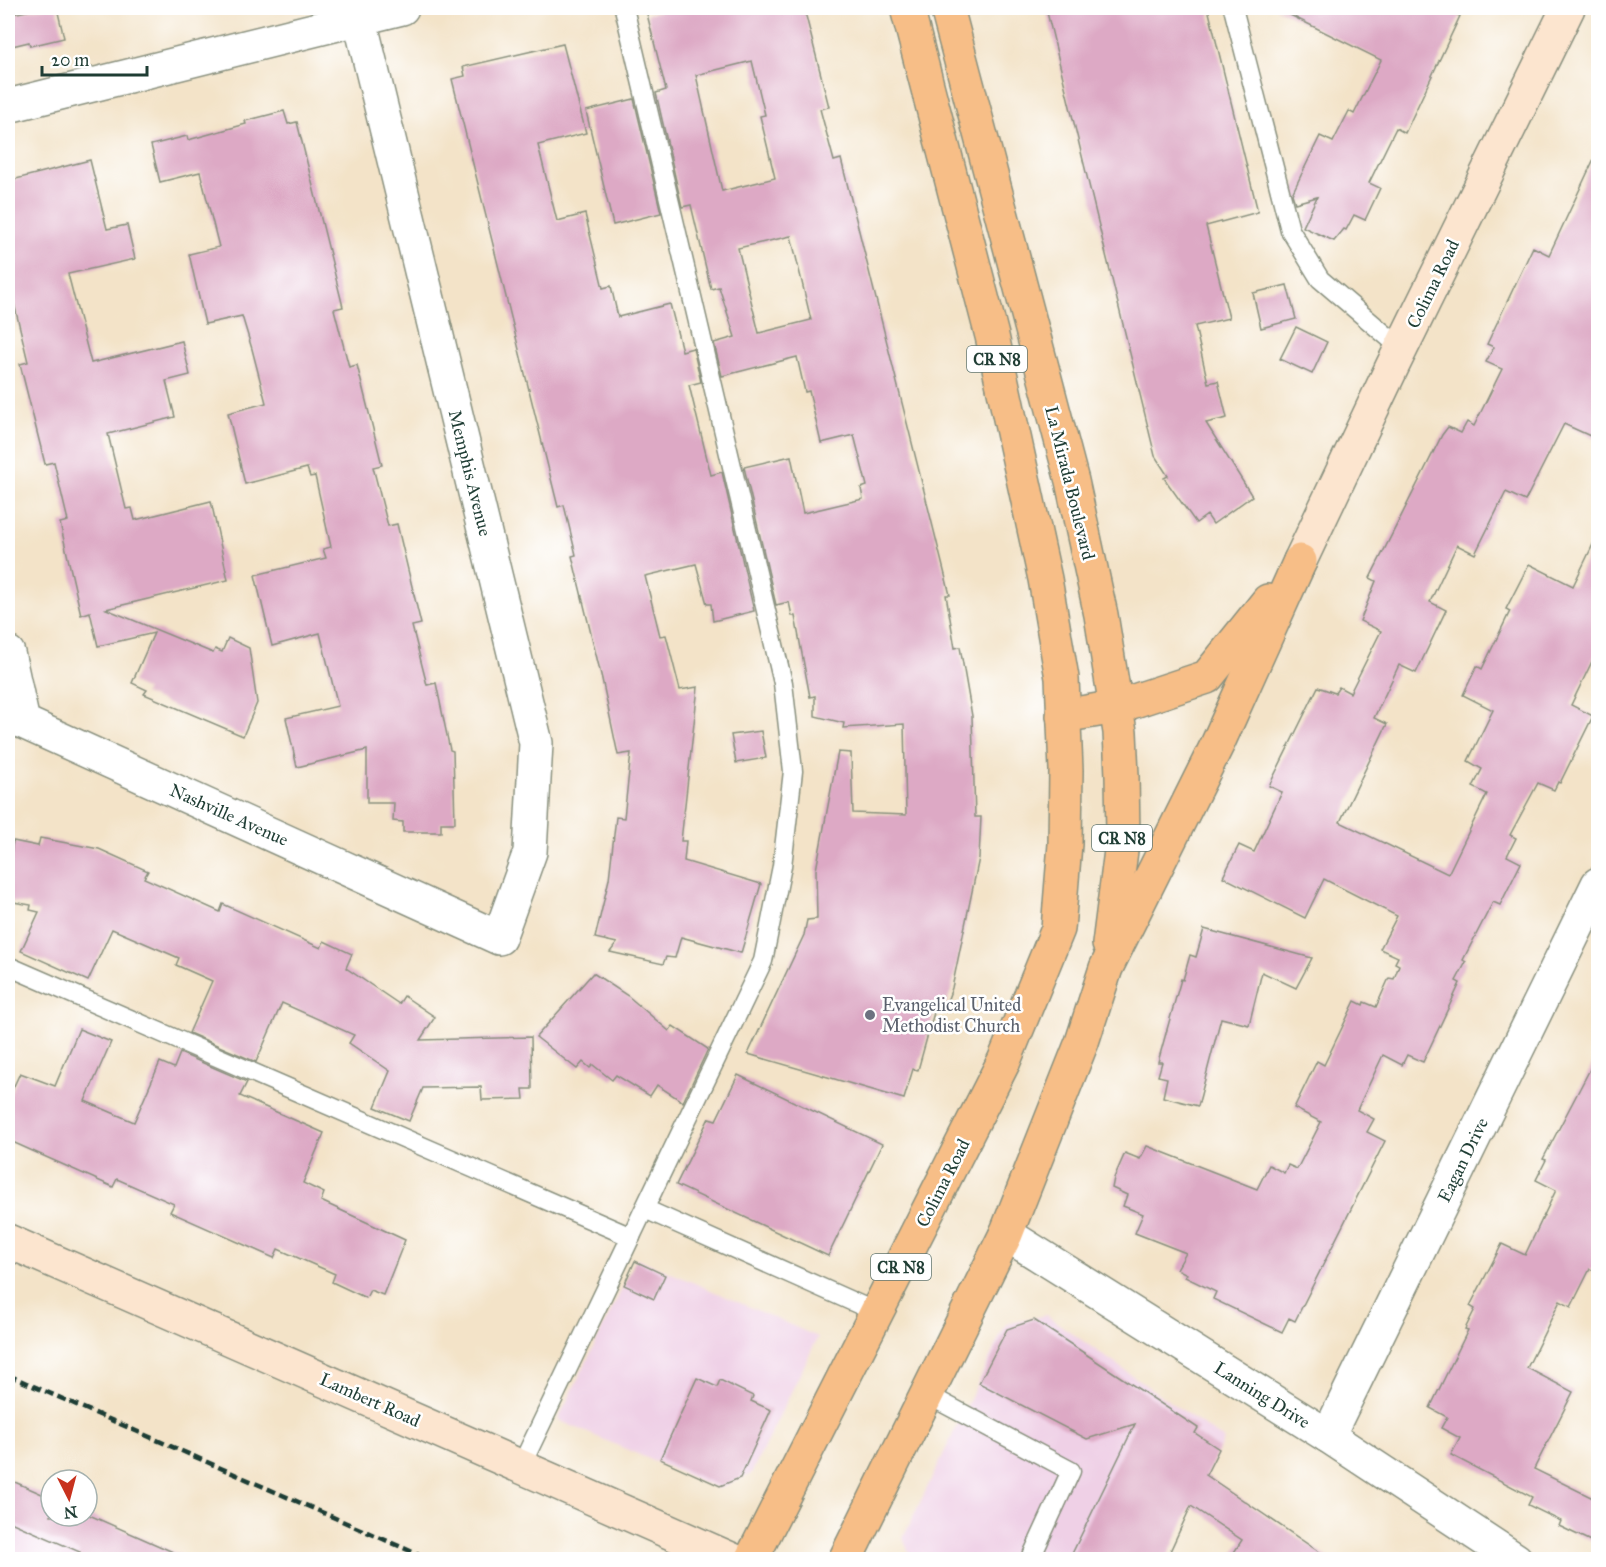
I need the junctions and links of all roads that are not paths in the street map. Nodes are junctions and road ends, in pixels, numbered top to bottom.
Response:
1 (402, 8) edge
2 (624, 8) edge
3 (907, 8) edge
4 (947, 8) edge
5 (1233, 8) edge
6 (1568, 8) edge
7 (358, 13) edge
8 (8, 106) edge
9 (1401, 348) junction
10 (1300, 561) junction
11 (8, 653) edge
12 (1116, 707) junction
13 (1063, 716) junction
14 (1599, 884) edge
15 (499, 938) joint
16 (8, 966) edge
17 (1106, 968) junction
18 (645, 1209) junction
19 (1006, 1234) junction
20 (631, 1237) junction
21 (8, 1241) edge
22 (878, 1313) junction
23 (926, 1395) junction
24 (1328, 1436) junction
25 (521, 1466) junction
26 (733, 1560) edge
27 (750, 1560) edge
28 (845, 1560) edge
29 (1030, 1560) edge
30 (1516, 1560) edge

1 - 7 street
2 - 18 lane
3 - 13 main road, CR N8
4 - 12 main road, La Mirada Boulevard / CR N8
5 - 9 lane
6 - 9 main road, Colima Road
7 - 8 street
7 - 15 street, Memphis Avenue
9 - 10 main road, Colima Road
10 - 12 main road
10 - 17 main road
11 - 15 street, Nashville Avenue
12 - 13 main road
12 - 17 main road, La Mirada Boulevard / CR N8
13 - 22 main road, Colima Road / CR N8
14 - 24 street, Eagan Drive
16 - 20 lane
17 - 19 main road, CR N8
18 - 20 lane
18 - 22 lane
19 - 23 main road, CR N8
19 - 24 street, Lanning Drive
20 - 25 lane
21 - 25 main road, Lambert Road
22 - 27 main road, Colima Road / CR N8
23 - 28 main road, CR N8
23 - 29 lane
24 - 30 street, Lanning Drive
25 - 26 main road, Lambert Road

